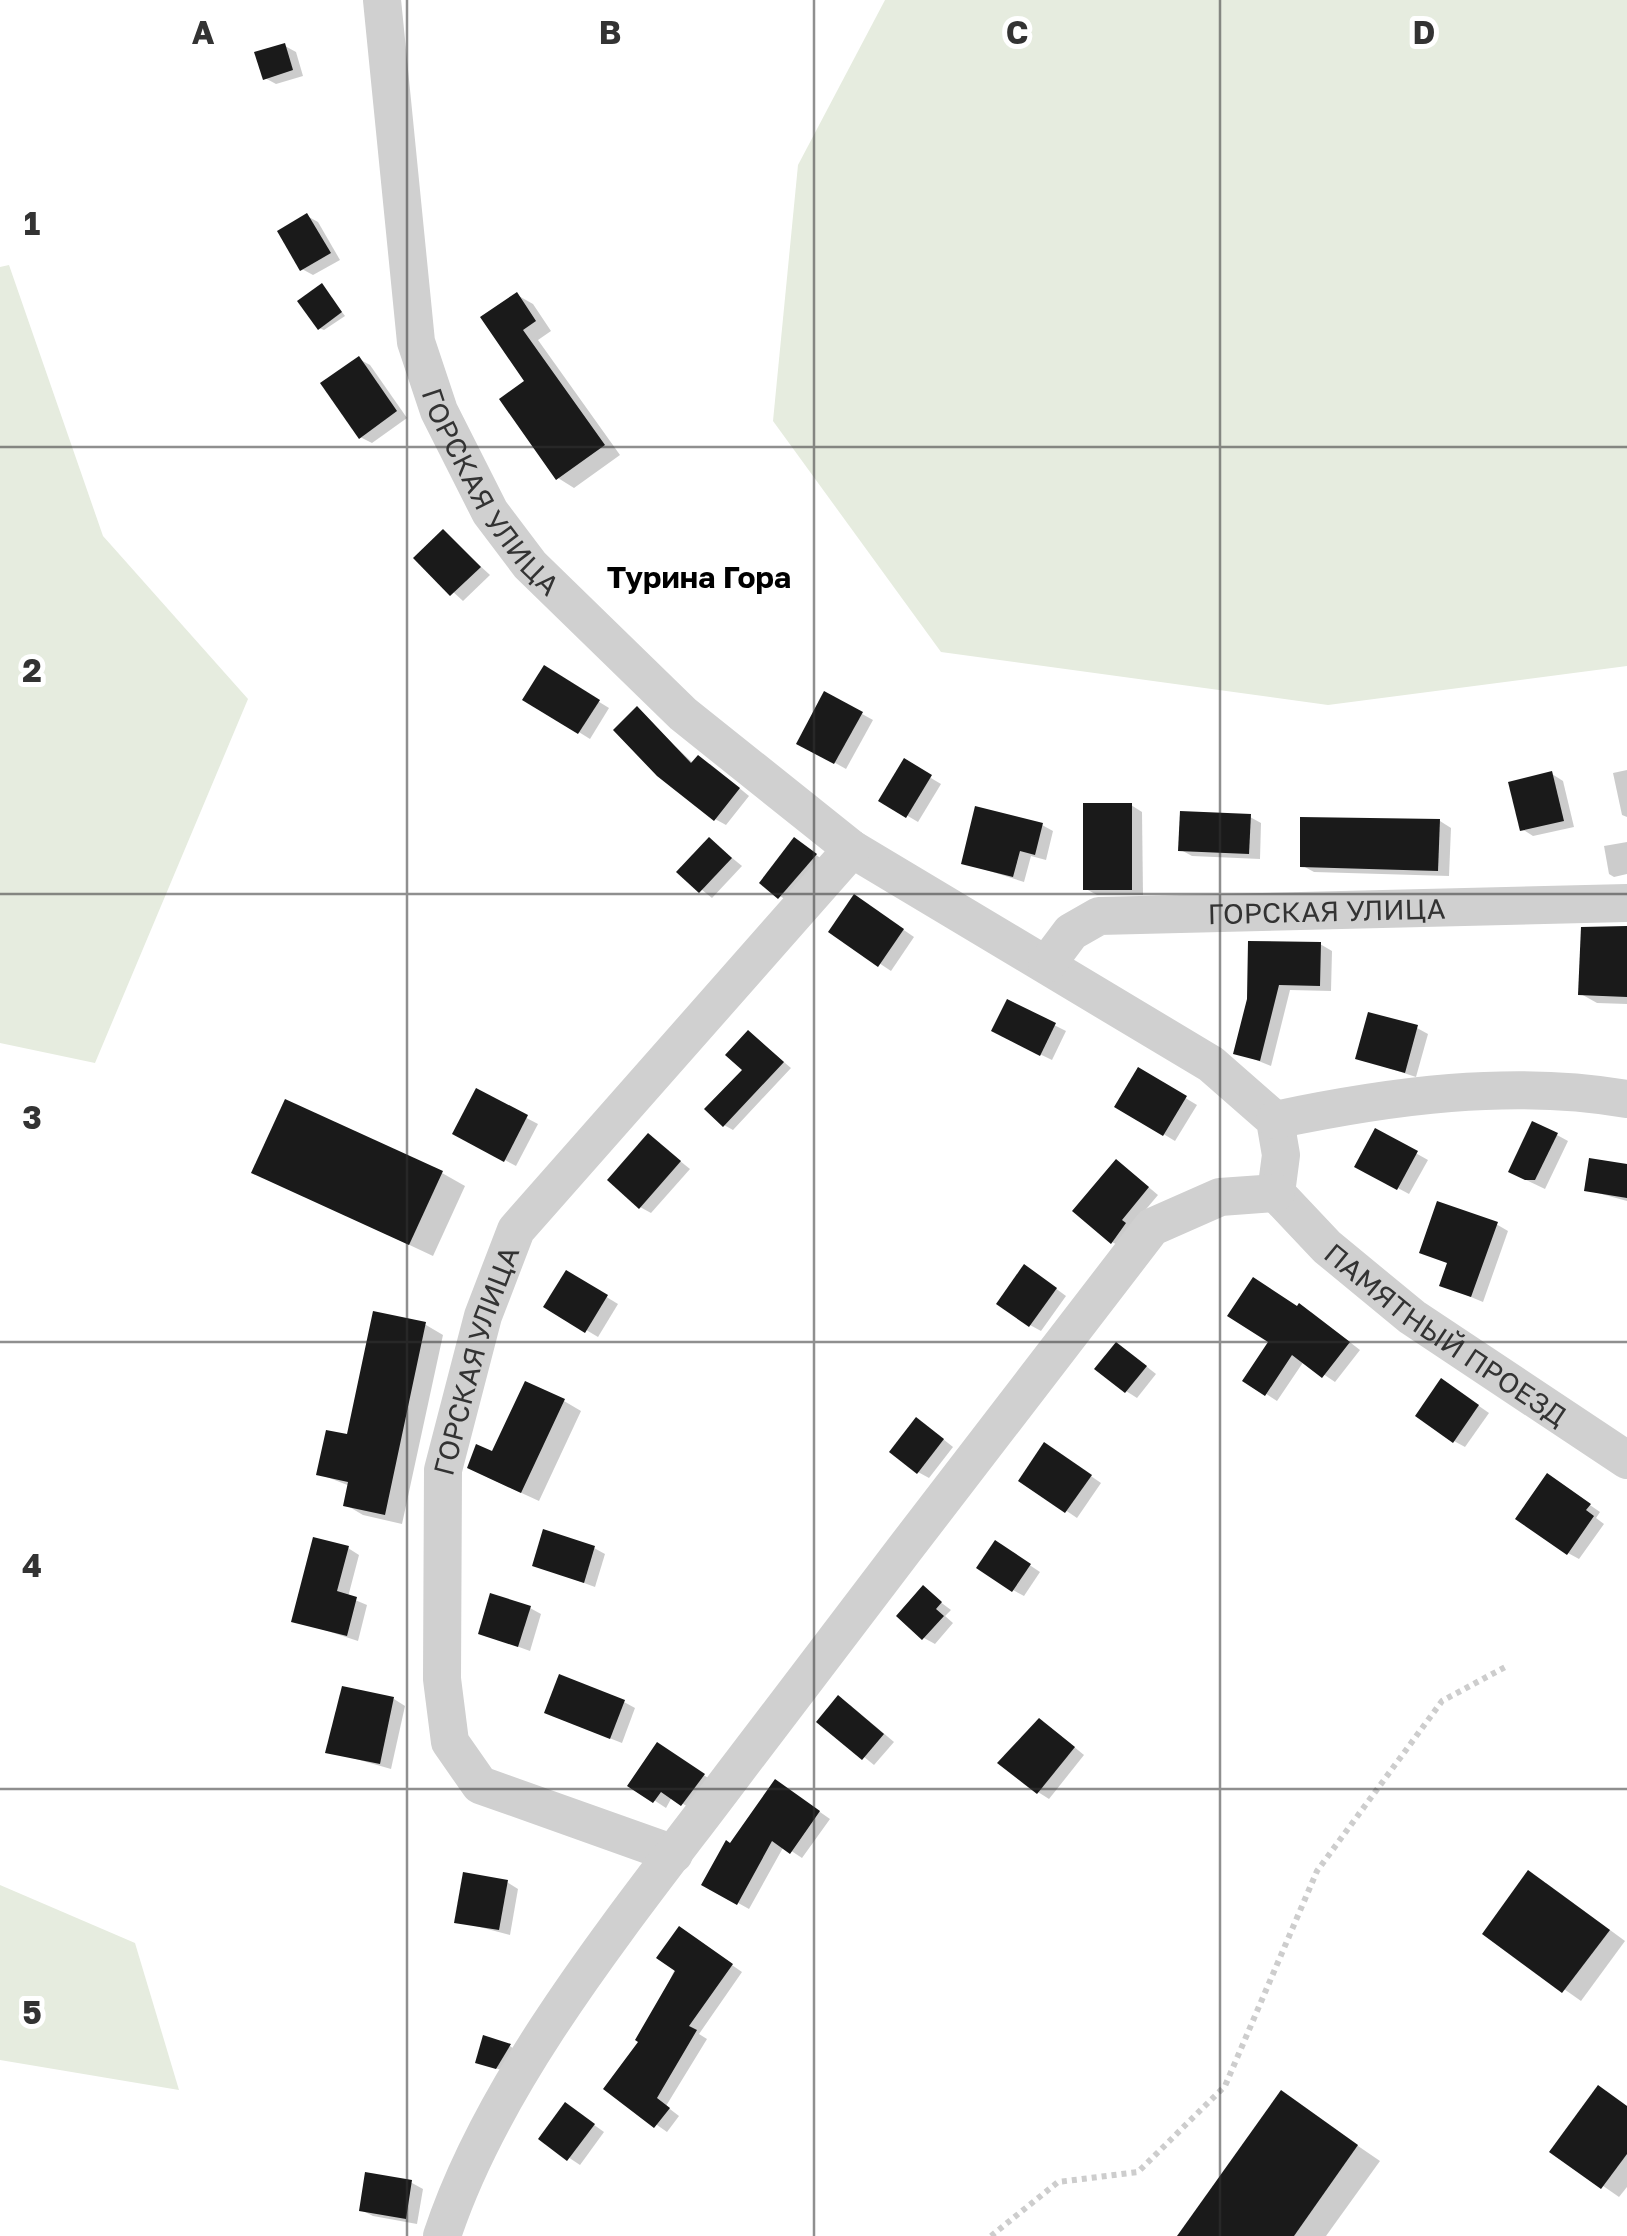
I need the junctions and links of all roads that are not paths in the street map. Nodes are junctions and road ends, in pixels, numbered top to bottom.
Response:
1 (382, 0) edge
2 (852, 849) junction
3 (1627, 903) edge
4 (1046, 964) junction
5 (1627, 1099) edge
6 (1275, 1120) junction
7 (1276, 1194) junction
8 (1627, 1460) edge
9 (674, 1854) junction
10 (442, 2236) edge

1 - 2 street, ГОРСКАЯ УЛИЦА
2 - 4 street, ГОРСКАЯ УЛИЦА
2 - 9 street, ГОРСКАЯ УЛИЦА
3 - 4 street, ГОРСКАЯ УЛИЦА
4 - 6 street, ГОРСКАЯ УЛИЦА
5 - 6 street
6 - 7 street
7 - 8 street, ПАМЯТНЫЙ ПРОЕЗД
7 - 9 street
9 - 10 street

